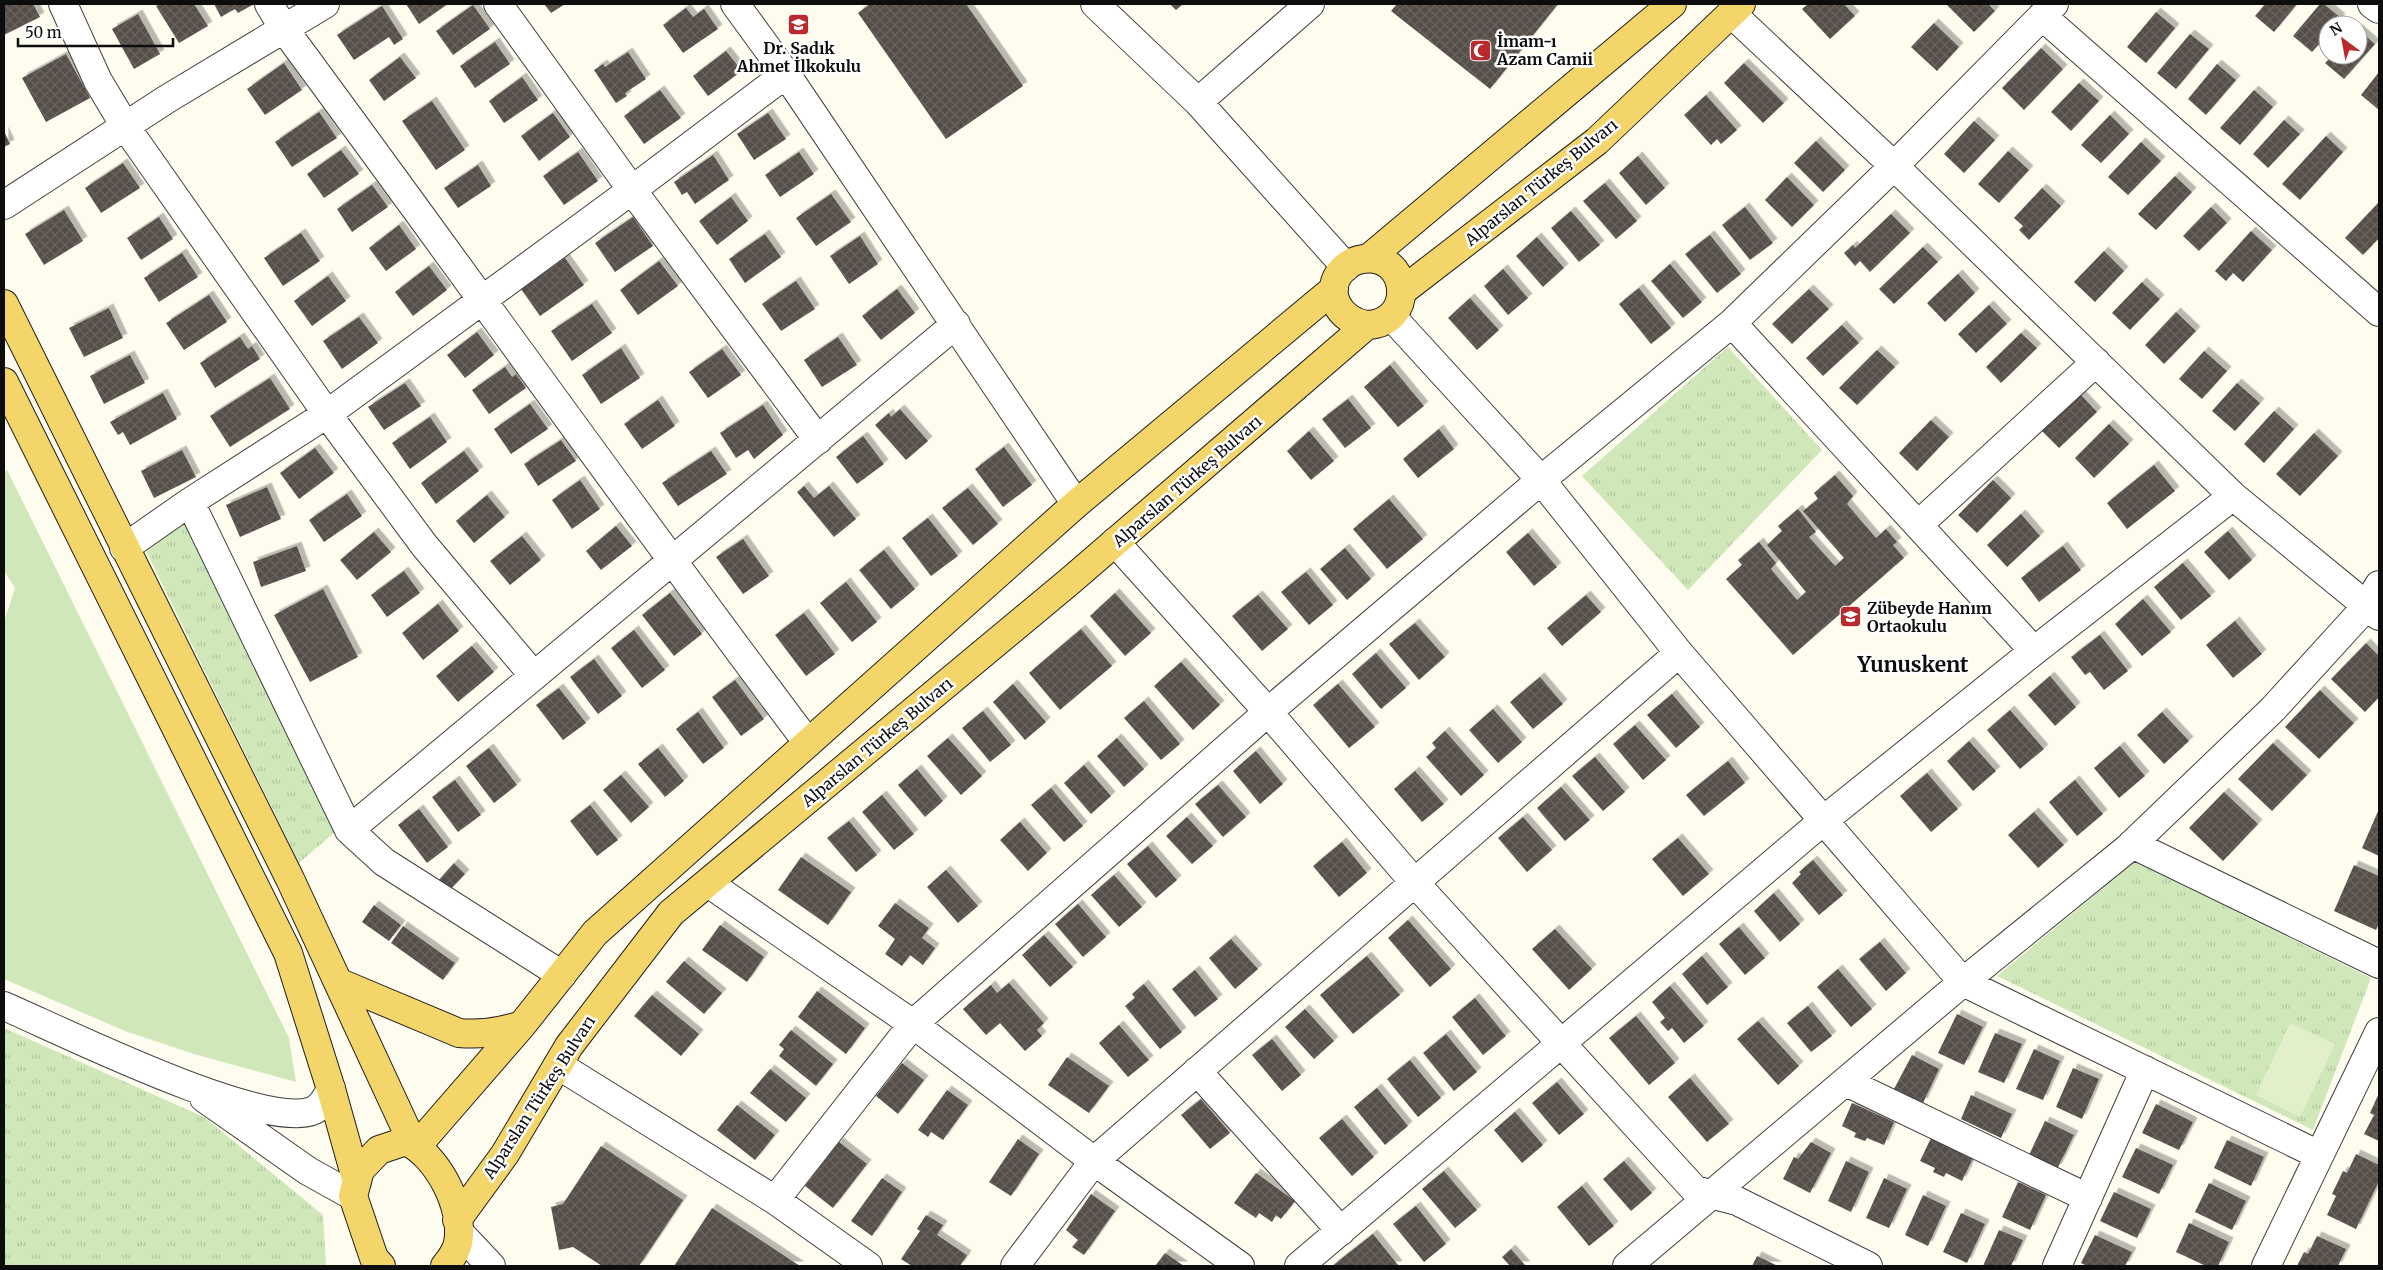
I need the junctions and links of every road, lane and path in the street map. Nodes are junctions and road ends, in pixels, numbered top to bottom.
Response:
1 (63, 4) edge
2 (269, 4) edge
3 (325, 4) edge
4 (498, 4) edge
5 (735, 4) edge
6 (1095, 4) edge
7 (1310, 4) edge
8 (1672, 4) edge
9 (2372, 4) edge
10 (1736, 9) edge
11 (2379, 9) edge
12 (2048, 10) edge
13 (284, 29) junction
14 (786, 74) junction
15 (1198, 102) junction
16 (125, 126) junction
17 (1894, 166) junction
18 (632, 190) junction
19 (4, 205) edge
20 (1349, 271) junction
21 (484, 299) junction
22 (4, 304) edge
23 (1386, 311) junction
24 (2379, 312) edge
25 (1732, 323) junction
26 (956, 324) junction
27 (2096, 362) junction
28 (4, 382) edge
29 (327, 414) junction
30 (818, 440) junction
31 (1541, 480) junction
32 (2233, 496) junction
33 (190, 502) junction
34 (1076, 504) junction
35 (1918, 525) junction
36 (1115, 542) junction
37 (124, 548) junction
38 (672, 563) junction
39 (2375, 602) edge
40 (2034, 651) junction
41 (1679, 652) junction
42 (534, 676) junction
43 (1268, 712) junction
44 (808, 743) junction
45 (1824, 820) junction
46 (349, 830) junction
47 (2132, 844) junction
48 (708, 883) junction
49 (1415, 883) junction
50 (2379, 964) edge
51 (562, 975) junction
52 (1963, 982) junction
53 (340, 983) junction
54 (4, 1006) edge
55 (913, 1024) junction
56 (522, 1026) junction
57 (2379, 1032) edge
58 (1561, 1043) junction
59 (558, 1065) junction
60 (2145, 1070) junction
61 (1197, 1071) junction
62 (1846, 1082) junction
63 (191, 1088) junction
64 (332, 1089) junction
65 (415, 1145) junction
66 (2319, 1154) junction
67 (1094, 1160) junction
68 (355, 1189) junction
69 (1715, 1194) junction
70 (2088, 1198) junction
71 (776, 1200) junction
72 (458, 1226) junction
73 (1340, 1231) junction
74 (376, 1263) edge
75 (1861, 1265) edge
76 (445, 1266) edge
77 (491, 1266) edge
78 (868, 1266) edge
79 (1015, 1266) edge
80 (1240, 1266) edge
81 (1300, 1266) edge
82 (1627, 1266) edge
83 (2057, 1266) edge
84 (2266, 1266) edge

1 - 16 street
2 - 13 street
3 - 13 street
4 - 18 street
5 - 14 street
6 - 15 street
7 - 15 street
8 - 20 main road
9 - 11 street
10 - 17 street
10 - 23 main road, Alparslan Türkeş Bulvarı
12 - 17 street
12 - 24 street
13 - 16 street
13 - 21 street
14 - 18 street
14 - 26 street
15 - 20 street
16 - 19 street
16 - 29 street
17 - 25 street
17 - 27 street
18 - 21 street
18 - 30 street
20 - 23 main road
20 - 23 main road
20 - 34 main road
21 - 29 street
21 - 38 street
22 - 37 main road
23 - 31 street
23 - 36 main road, Alparslan Türkeş Bulvarı
25 - 31 street
25 - 35 street
26 - 30 street
26 - 34 street
27 - 32 street
27 - 35 street
28 - 64 main road
29 - 33 street
29 - 42 street
30 - 38 street
31 - 41 street
31 - 43 street
32 - 39 street
32 - 40 street
33 - 37 street
33 - 46 street
34 - 44 main road
35 - 40 street
36 - 43 street
36 - 48 main road, Alparslan Türkeş Bulvarı
37 - 53 main road
38 - 42 street
38 - 44 street
39 - 47 street
40 - 45 street
41 - 45 street
41 - 49 street
42 - 46 street
43 - 49 street
43 - 55 street
44 - 51 main road
45 - 52 street
45 - 58 street
46 - 51 street
47 - 50 street
47 - 52 street
48 - 55 street
48 - 59 main road, Alparslan Türkeş Bulvarı
49 - 58 street
49 - 61 street
51 - 56 main road
52 - 60 street
52 - 62 street
53 - 56 main road
53 - 65 main road
54 - 63 street
55 - 67 street
55 - 71 street
56 - 65 main road
57 - 66 street
58 - 69 street
58 - 73 street
59 - 71 street
59 - 72 main road, Alparslan Türkeş Bulvarı
60 - 66 street
60 - 70 street
61 - 67 street
61 - 73 street
62 - 69 street
62 - 70 street
63 - 64 street
63 - 68 street
64 - 68 main road
65 - 68 main road
65 - 72 main road
66 - 84 street
67 - 79 street
67 - 80 street
68 - 74 main road
69 - 75 street
69 - 82 street
70 - 83 street
71 - 78 street
72 - 76 main road
72 - 77 street
73 - 81 street

